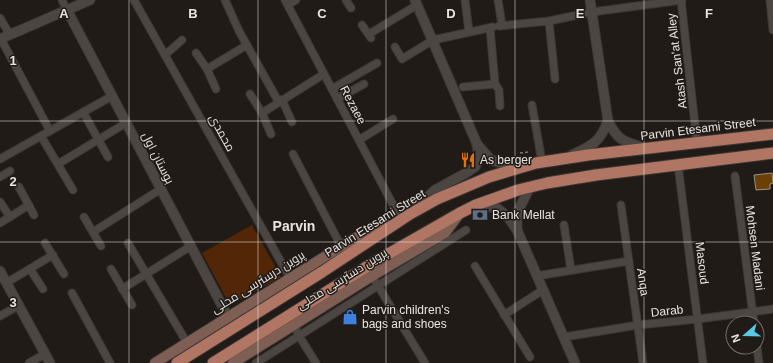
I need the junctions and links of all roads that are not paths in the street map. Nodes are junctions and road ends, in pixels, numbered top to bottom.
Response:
1 (62, 0) edge
2 (90, 0) edge
3 (134, 0) edge
4 (225, 0) edge
5 (296, 0) edge
6 (346, 0) edge
7 (465, 0) edge
8 (498, 0) edge
9 (590, 0) edge
10 (681, 0) edge
11 (770, 0) edge
12 (286, 2) edge
13 (416, 3) edge
14 (351, 8) dead end
15 (68, 10) junction
16 (592, 12) junction
17 (0, 18) edge
18 (549, 21) junction
19 (362, 25) dead end
20 (773, 26) edge
21 (496, 27) junction
22 (469, 32) junction
23 (4, 38) edge
24 (182, 40) dead end
25 (433, 40) junction
26 (247, 45) junction
27 (395, 47) dead end
28 (196, 53) dead end
29 (165, 55) junction
30 (377, 64) dead end
31 (207, 69) junction
32 (324, 74) junction
33 (555, 79) dead end
34 (364, 84) dead end
35 (495, 84) junction
36 (463, 87) dead end
37 (216, 89) dead end
38 (332, 89) junction
39 (250, 94) dead end
40 (112, 96) junction
41 (337, 99) junction
42 (282, 100) junction
43 (500, 106) dead end
44 (532, 106) dead end
45 (84, 112) junction
46 (262, 113) junction
47 (393, 119) dead end
48 (608, 121) junction
49 (126, 122) junction
50 (292, 122) dead end
51 (50, 131) junction
52 (271, 134) dead end
53 (773, 134) edge
54 (41, 136) junction
55 (99, 140) junction
56 (359, 140) junction
57 (697, 143) junction
58 (478, 144) junction
59 (647, 148) junction
60 (773, 153) edge
61 (292, 154) dead end
62 (108, 157) dead end
63 (0, 159) edge
64 (565, 159) junction
65 (539, 163) junction
66 (58, 164) junction
67 (678, 165) junction
68 (10, 171) dead end
69 (735, 176) dead end
70 (0, 177) edge
71 (19, 187) dead end
72 (530, 187) junction
73 (161, 189) junction
74 (73, 190) dead end
75 (0, 202) edge
76 (476, 205) junction
77 (621, 205) dead end
78 (29, 206) junction
79 (460, 213) junction
80 (34, 215) dead end
81 (10, 217) junction
82 (84, 217) dead end
83 (405, 217) junction
84 (0, 223) edge
85 (564, 225) dead end
86 (466, 230) dead end
87 (517, 230) junction
88 (93, 232) junction
89 (45, 243) dead end
90 (128, 243) dead end
91 (101, 246) dead end
92 (191, 246) junction
93 (341, 246) junction
94 (53, 255) junction
95 (629, 261) junction
96 (475, 266) dead end
97 (30, 269) junction
98 (111, 269) dead end
99 (571, 270) junction
100 (0, 271) edge
101 (64, 274) dead end
102 (146, 274) junction
103 (372, 276) junction
104 (536, 276) junction
105 (290, 278) junction
106 (6, 283) junction
107 (378, 286) junction
108 (43, 289) dead end
109 (122, 289) junction
110 (543, 290) junction
111 (72, 293) dead end
112 (132, 305) dead end
113 (18, 306) junction
114 (773, 309) edge
115 (752, 311) junction
116 (504, 315) junction
117 (753, 315) edge
118 (0, 316) edge
119 (228, 317) junction
120 (698, 319) junction
121 (294, 324) junction
122 (638, 325) junction
123 (299, 336) junction
124 (564, 337) junction
125 (187, 343) junction
126 (45, 354) junction
127 (530, 357) dead end
128 (29, 363) edge
129 (50, 363) edge
130 (110, 363) edge
131 (155, 363) edge
132 (177, 363) edge
133 (213, 363) edge
134 (233, 363) edge
135 (256, 363) edge
136 (316, 363) edge
137 (424, 363) edge
138 (575, 363) edge
139 (643, 363) edge
140 (703, 363) edge

1 - 15 street
2 - 15 street
3 - 29 street, محمدی
4 - 26 street
5 - 12 street
6 - 14 street
7 - 22 street
8 - 21 street
9 - 16 street
10 - 16 street
10 - 57 street, Atash San'at Alley
11 - 20 street
12 - 32 street, Rezaee
13 - 19 street
13 - 25 street
15 - 23 street
15 - 40 street, بوستان اول
16 - 18 street
16 - 48 street
17 - 23 street
18 - 21 street
18 - 33 street
21 - 22 street
21 - 35 street
22 - 25 street
23 - 51 street
24 - 29 street
25 - 27 street
25 - 58 street
26 - 31 street
26 - 42 street
28 - 31 street
29 - 105 street, محمدی
30 - 38 street
31 - 37 street
32 - 38 street, Rezaee
32 - 42 street
34 - 41 street
35 - 36 street
35 - 43 street
38 - 41 street, Rezaee
39 - 46 street
40 - 45 street
40 - 49 street, بوستان اول
41 - 56 street, Rezaee
42 - 46 street
42 - 50 street
44 - 65 street
45 - 51 street
45 - 55 street
46 - 52 street
47 - 56 street
48 - 59 street
48 - 64 street
49 - 55 street
49 - 73 street, بوستان اول
51 - 54 street
53 - 57 main road, Parvin Etesami Street
54 - 63 street
54 - 66 street
55 - 62 street
55 - 66 street
56 - 83 street, Rezaee
57 - 59 main road, Parvin Etesami Street
58 - 65 street
58 - 83 street
59 - 64 main road, Parvin Etesami Street
60 - 67 main road
61 - 93 street
64 - 65 main road, Parvin Etesami Street
65 - 83 main road, Parvin Etesami Street
66 - 74 street
67 - 72 main road
67 - 120 street, Masoud
68 - 70 street
69 - 115 street, Mohsen Madani
71 - 78 street
72 - 76 main road
72 - 87 street
73 - 88 street
73 - 92 street, بوستان اول
75 - 81 street
76 - 79 main road
76 - 87 street
77 - 95 street, Anqa
78 - 80 street
78 - 81 street
79 - 103 main road, پروین دسترسی محلی
79 - 133 main road
81 - 84 street
82 - 88 street
83 - 93 main road, پروین درسترسی محلی
83 - 132 main road, Parvin Etesami Street
85 - 99 street
86 - 107 street
87 - 104 street
88 - 91 street
89 - 94 street
90 - 102 street
92 - 102 street
92 - 119 street, بوستان اول
93 - 105 main road, پروین درسترسی محلی
94 - 97 street
94 - 101 street
95 - 99 street
95 - 122 street, Anqa
96 - 116 street
97 - 106 street
97 - 108 street
98 - 109 street
99 - 104 street
100 - 106 street
102 - 109 street
102 - 125 street
103 - 107 street
103 - 121 main road, پروین دسترسی محلی
104 - 110 street
105 - 119 main road, پروین درسترسی محلی
106 - 113 street
107 - 123 street
107 - 137 street
109 - 112 street
110 - 116 street
110 - 124 street
111 - 130 street
113 - 118 street
113 - 126 street
114 - 115 street, Darab
115 - 117 street, Mohsen Madani
115 - 120 street, Darab
116 - 127 street
119 - 125 main road, پروین درسترسی محلی
120 - 122 street, Darab
120 - 140 street, Masoud
121 - 123 street
121 - 134 main road, پروین دسترسی محلی
122 - 124 street, Darab
122 - 139 street, Anqa
123 - 135 street
123 - 136 street
124 - 138 street
125 - 131 main road, پروین درسترسی محلی
126 - 128 street
126 - 129 street

